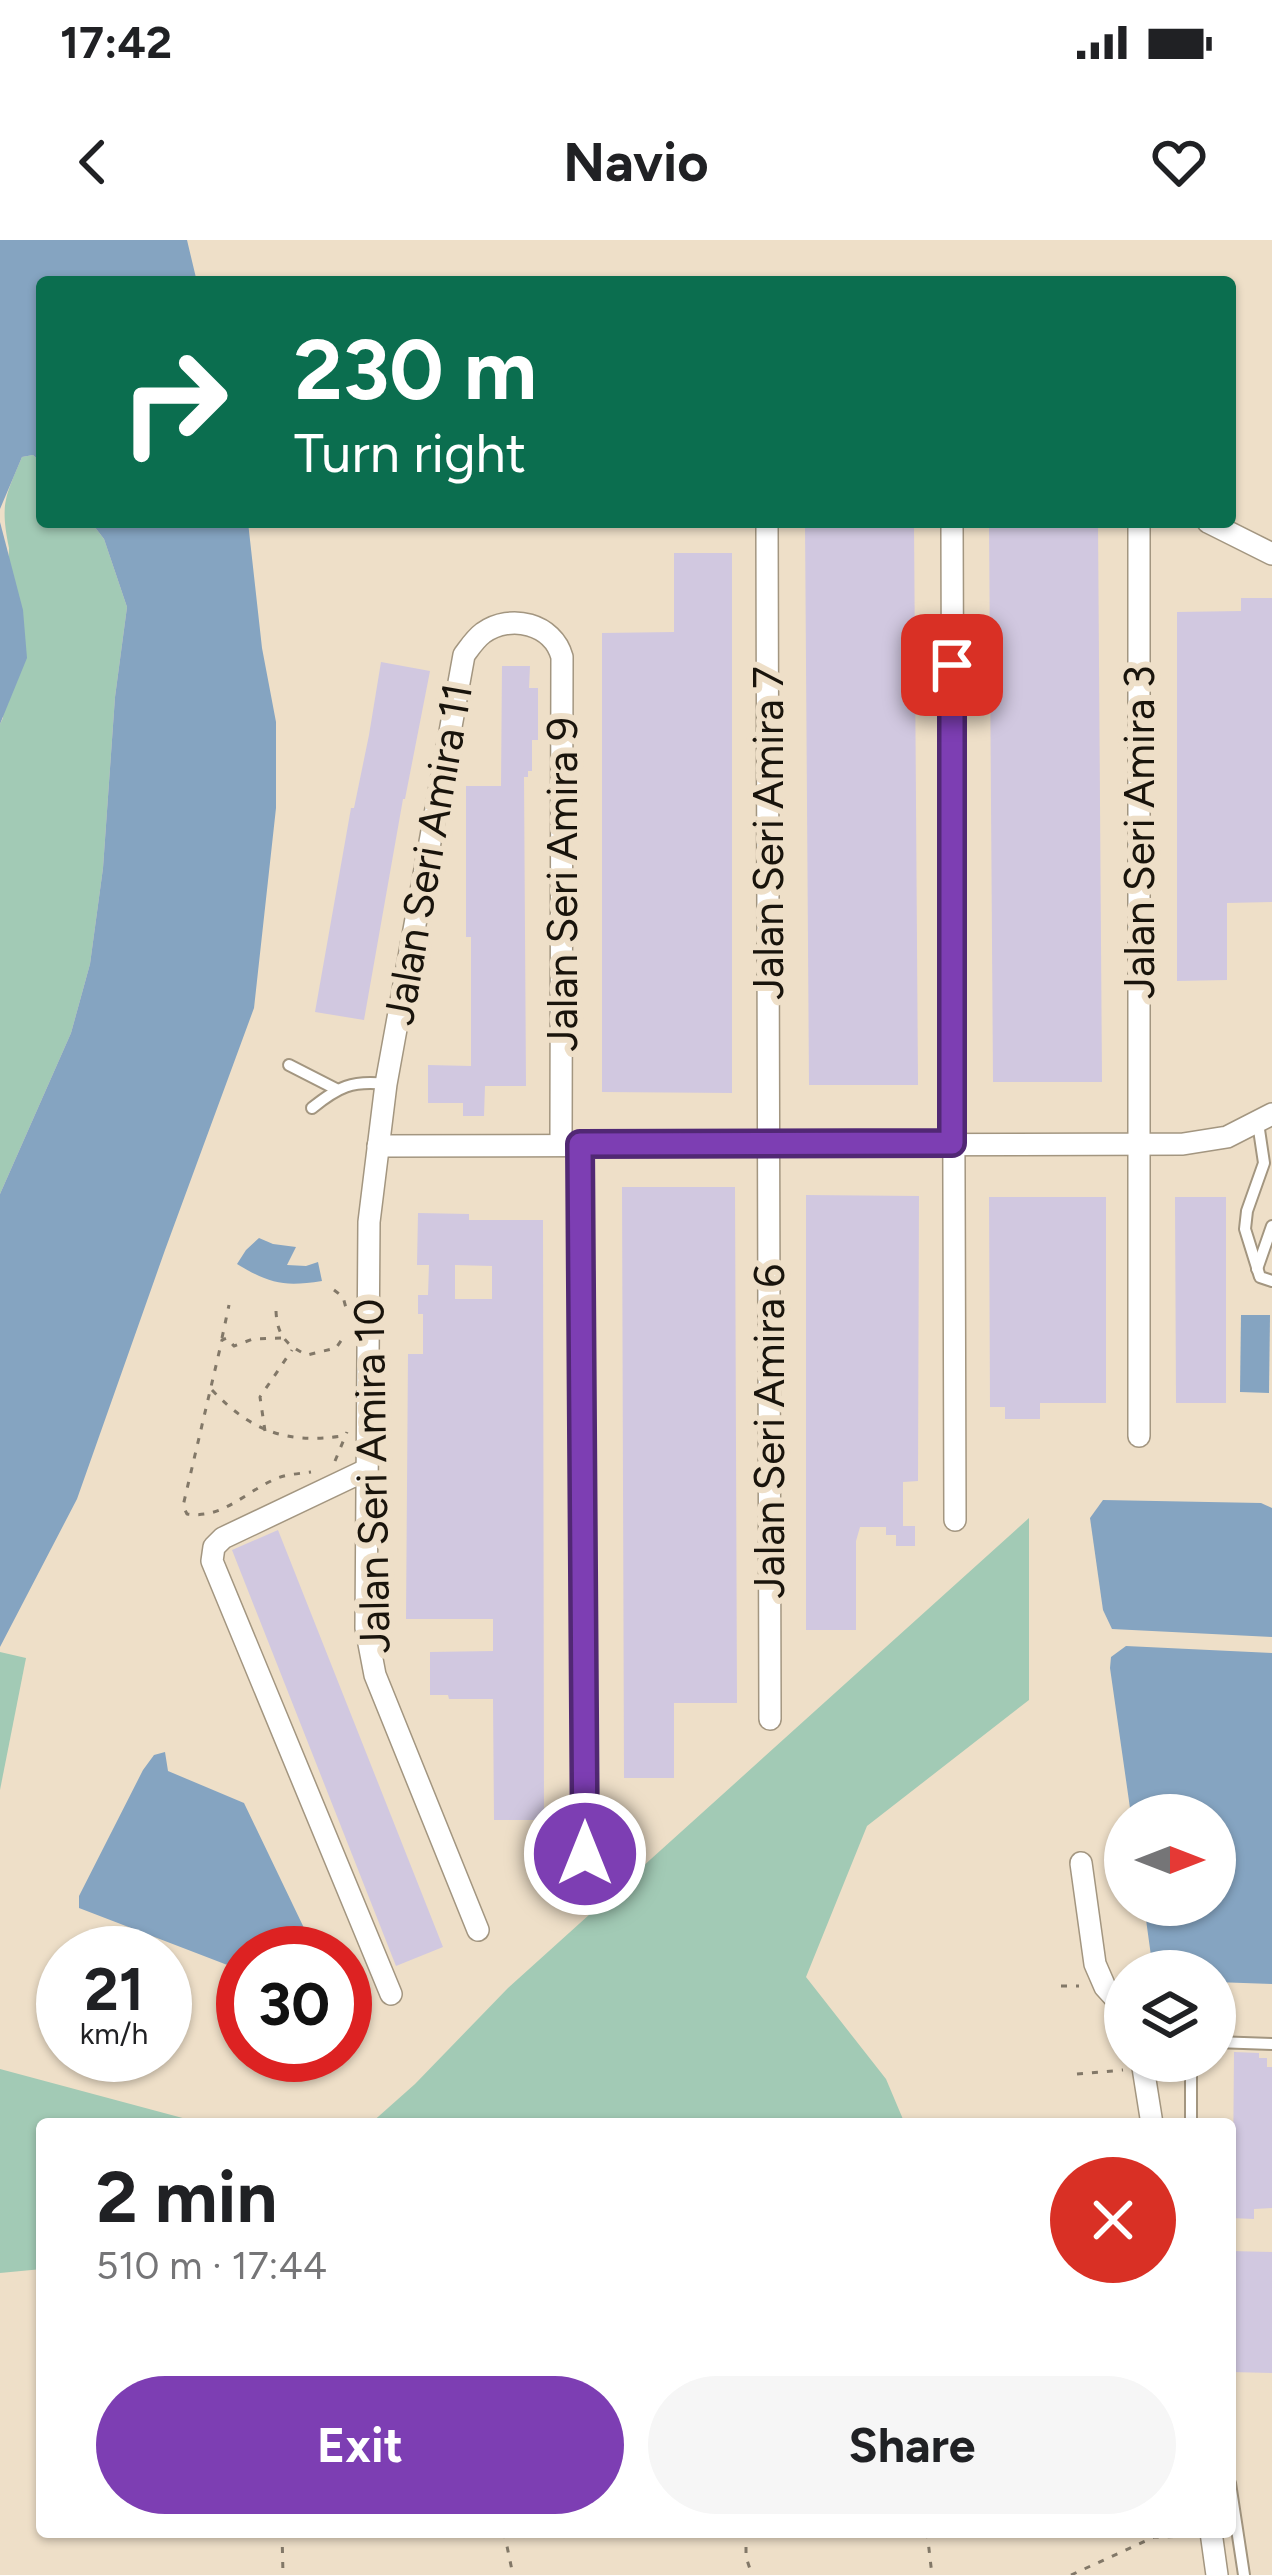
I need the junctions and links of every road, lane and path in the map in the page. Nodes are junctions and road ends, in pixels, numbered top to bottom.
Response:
1 (767, 528) edge
2 (952, 528) edge
3 (1139, 528) edge
4 (1220, 528) edge
5 (1272, 554) edge
6 (544, 628) joint
7 (289, 1064) dead end
8 (386, 1084) junction
9 (336, 1089) junction
10 (312, 1108) dead end
11 (1265, 1118) edge
12 (952, 1143) junction
13 (1140, 1143) junction
14 (769, 1144) junction
15 (571, 1145) junction
16 (378, 1146) junction
17 (1272, 1226) edge
18 (1257, 1271) junction
19 (1272, 1281) edge
20 (334, 1291) dead end
21 (230, 1305) dead end
22 (276, 1311) dead end
23 (349, 1315) dead end
24 (345, 1335) dead end
25 (281, 1338) junction
26 (222, 1340) junction
27 (293, 1348) junction
28 (211, 1388) junction
29 (367, 1416) junction
30 (265, 1431) junction
31 (344, 1436) junction
32 (1138, 1436) dead end
33 (334, 1463) dead end
34 (366, 1470) junction
35 (322, 1471) dead end
36 (955, 1520) dead end
37 (770, 1719) dead end
38 (585, 1854) dead end
39 (1081, 1863) dead end
40 (478, 1930) dead end
41 (1104, 1985) edge
42 (391, 1994) dead end
43 (1236, 2043) edge
44 (1272, 2044) edge
45 (1104, 2070) edge
46 (1077, 2074) dead end
47 (1145, 2082) edge
48 (1192, 2082) edge
49 (1150, 2118) edge
50 (1191, 2118) edge
51 (1236, 2522) edge
52 (282, 2538) edge
53 (505, 2538) edge
54 (746, 2538) edge
55 (928, 2538) edge
56 (1152, 2538) edge
57 (1212, 2541) edge
58 (283, 2575) edge
59 (513, 2575) edge
60 (752, 2575) edge
61 (932, 2575) edge
62 (1071, 2575) edge
63 (1217, 2575) edge
64 (1244, 2575) edge

1 - 14 street, Jalan Seri Amira 7
2 - 12 street
3 - 13 street, Jalan Seri Amira 3
4 - 5 street
6 - 8 street, Jalan Seri Amira 11
6 - 15 street, Jalan Seri Amira 9
7 - 9 lane
8 - 9 lane
8 - 16 street, Jalan Seri Amira 11
9 - 10 lane
11 - 13 street
11 - 18 lane
12 - 13 street
12 - 14 street
12 - 36 street
13 - 32 street, Jalan Seri Amira 3
14 - 15 street
14 - 37 street, Jalan Seri Amira 6
15 - 16 street
15 - 38 street, Jalan Seri Amira 9
16 - 29 street, Jalan Seri Amira 10
17 - 18 lane
18 - 19 lane
20 - 23 path
21 - 26 path
22 - 25 path
24 - 27 path
25 - 26 path
25 - 27 path
26 - 28 path
27 - 30 path
28 - 30 path
28 - 35 path
29 - 31 path
29 - 34 street, Jalan Seri Amira 10
30 - 31 path
31 - 33 path
34 - 40 street, Jalan Seri Amira 10
34 - 42 street
39 - 41 street
43 - 44 lane
45 - 46 path
47 - 49 street
48 - 50 lane
51 - 64 lane
52 - 58 path
53 - 59 path
54 - 60 path
55 - 61 path
56 - 62 path
57 - 63 street

